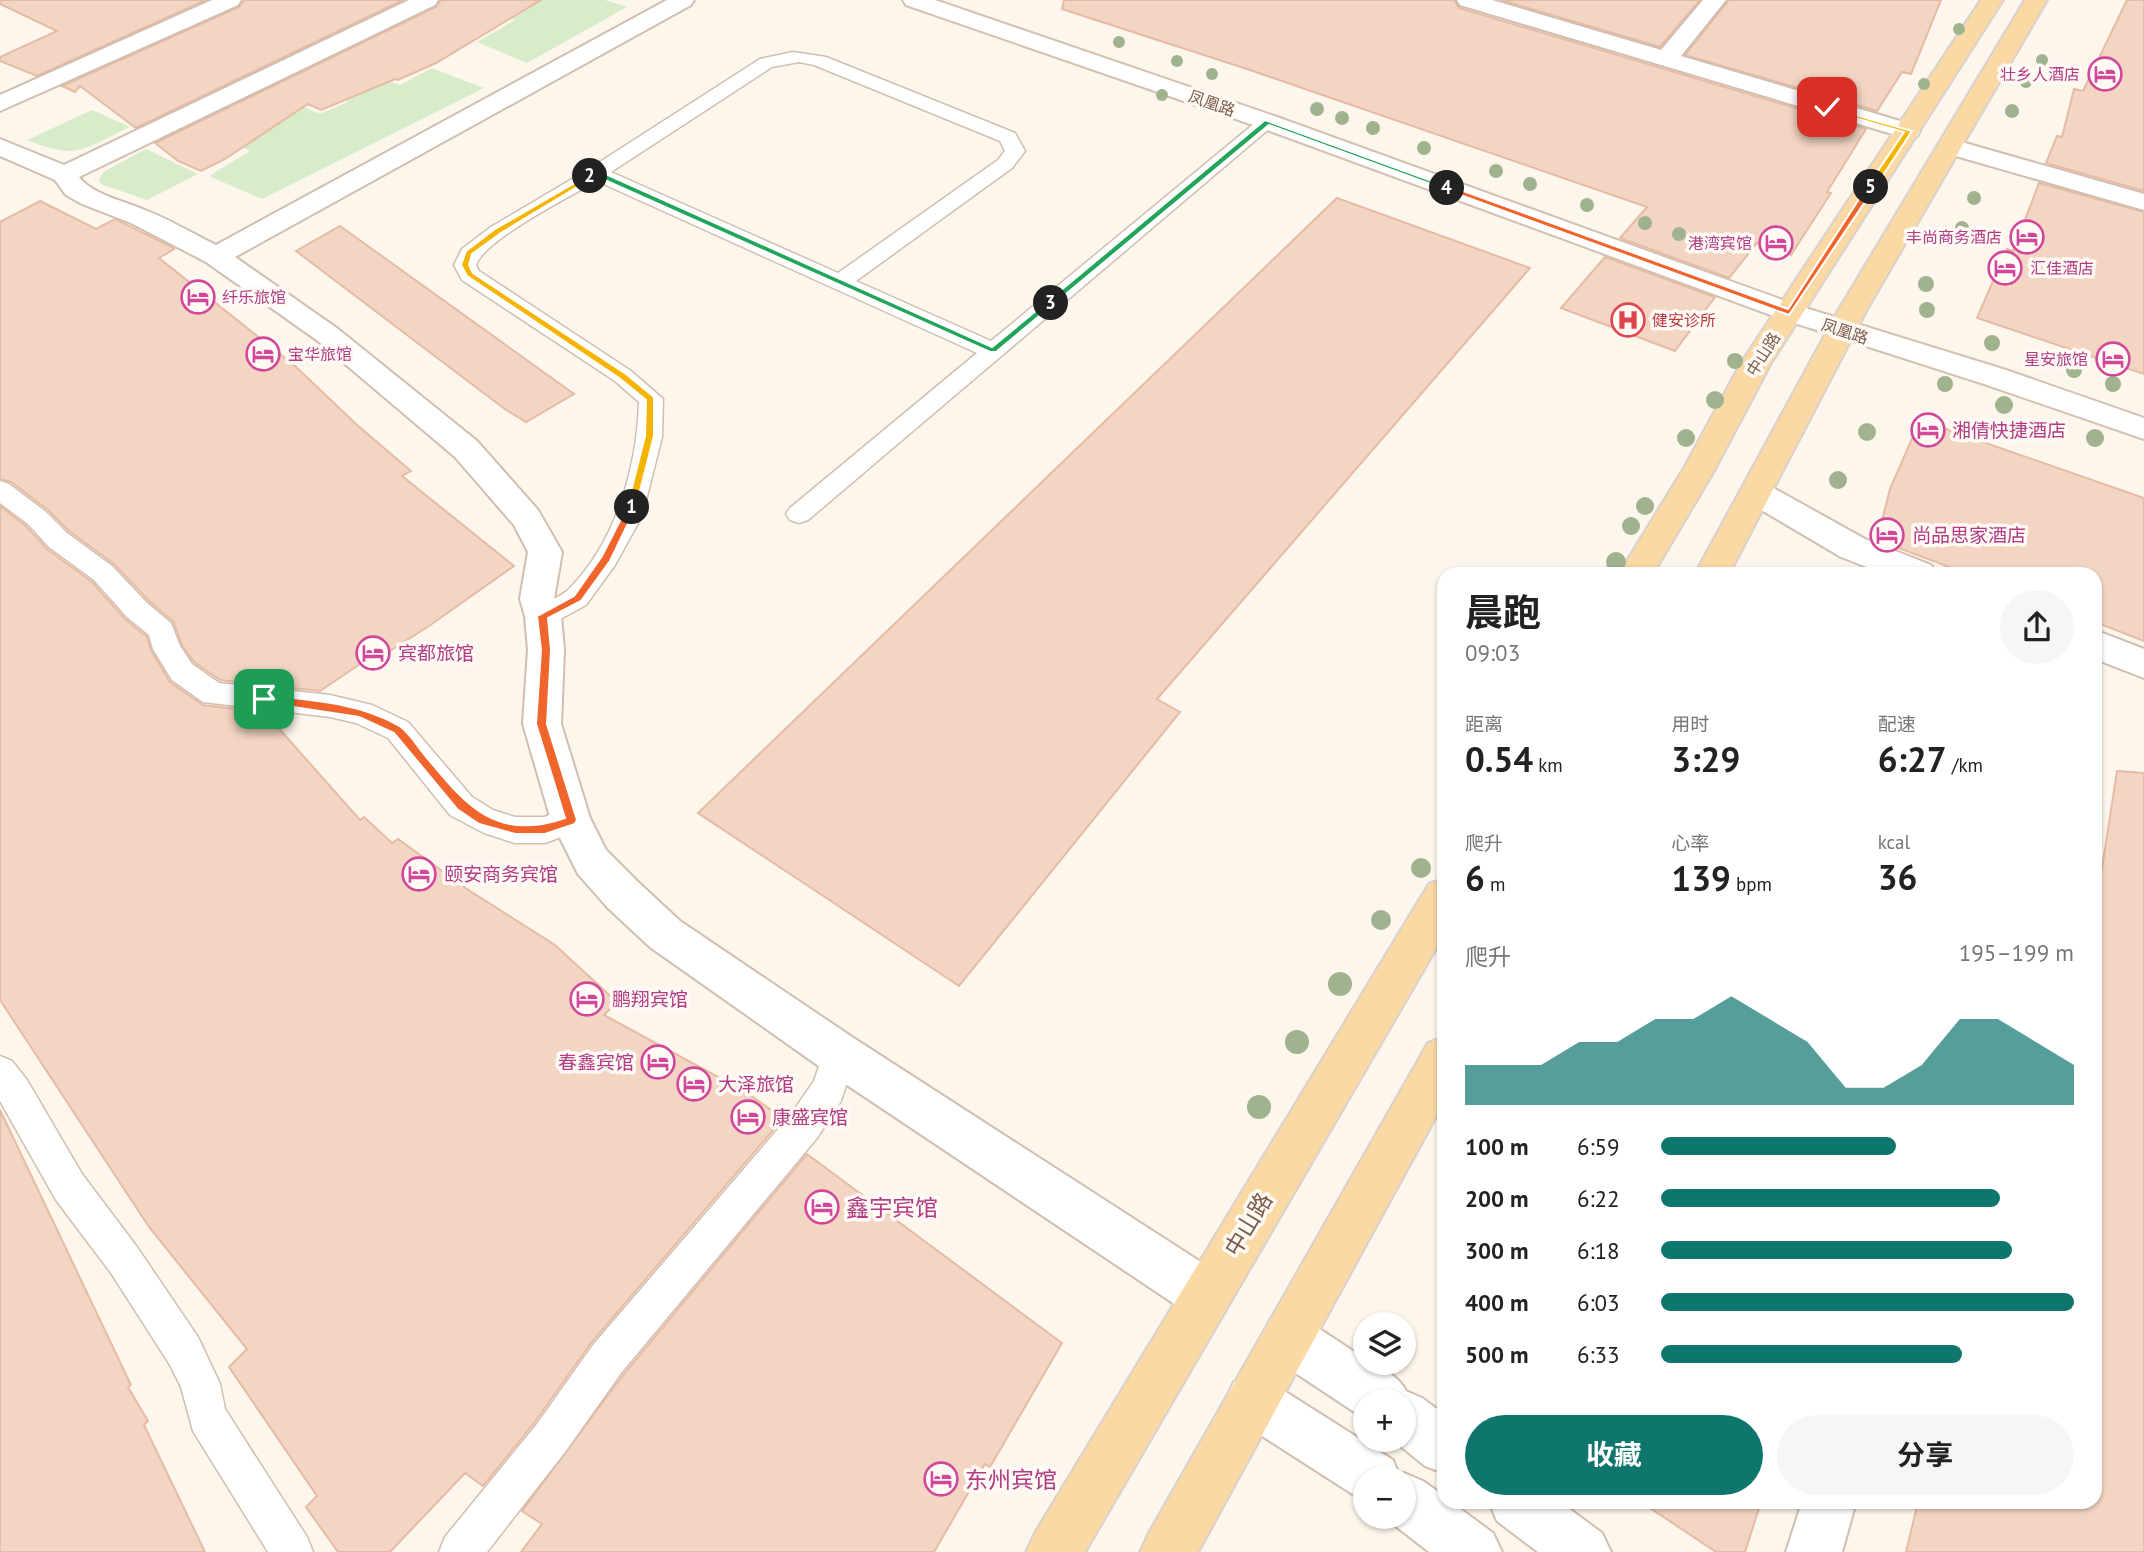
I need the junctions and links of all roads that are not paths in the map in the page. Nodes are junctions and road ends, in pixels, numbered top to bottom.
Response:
1 (230, 0) edge
2 (427, 0) edge
3 (683, 0) edge
4 (914, 0) edge
5 (961, 0) edge
6 (1468, 0) edge
7 (1714, 0) edge
8 (1992, 0) edge
9 (2036, 0) edge
10 (1665, 60) junction
11 (0, 104) edge
12 (1268, 122) junction
13 (1908, 131) junction
14 (0, 147) edge
15 (1951, 147) junction
16 (596, 173) junction
17 (64, 175) junction
18 (2144, 202) edge
19 (216, 256) junction
20 (839, 283) junction
21 (1796, 302) junction
22 (1847, 321) junction
23 (993, 351) junction
24 (2144, 407) edge
25 (2144, 429) edge
26 (0, 490) edge
27 (1756, 493) junction
28 (799, 514) dead end
29 (1640, 567) edge
30 (1716, 567) edge
31 (1901, 567) edge
32 (543, 616) junction
33 (2102, 647) edge
34 (2144, 664) edge
35 (571, 820) junction
36 (1437, 909) edge
37 (839, 1054) junction
38 (1437, 1071) edge
39 (0, 1073) edge
40 (1206, 1295) junction
41 (1288, 1338) junction
42 (1365, 1389) edge
43 (1252, 1400) junction
44 (1416, 1425) edge
45 (1437, 1442) edge
46 (1354, 1466) edge
47 (1416, 1509) edge
48 (1525, 1509) edge
49 (1827, 1509) edge
50 (292, 1552) edge
51 (460, 1552) edge
52 (1054, 1552) edge
53 (1168, 1552) edge
54 (1474, 1552) edge
55 (1583, 1552) edge
56 (1814, 1552) edge

1 - 11 street
2 - 17 street
3 - 19 street
4 - 12 street, 凤凰路
5 - 21 street, 凤凰路
6 - 10 street
7 - 10 street
8 - 13 main road, 中山路
9 - 15 main road
10 - 13 street
12 - 21 street, 凤凰路
12 - 23 lane
13 - 21 main road, 中山路
14 - 17 street
15 - 18 street
15 - 22 main road
16 - 20 lane
16 - 20 lane
16 - 32 lane
17 - 19 street
19 - 32 street
20 - 23 lane
21 - 22 street, 凤凰路
21 - 29 main road, 中山路
22 - 24 street, 凤凰路
22 - 25 street, 凤凰路
22 - 27 main road
23 - 28 lane
26 - 35 lane
27 - 30 main road
27 - 31 street
32 - 35 street
33 - 34 street
35 - 37 street
36 - 40 main road, 中山路
37 - 40 street
37 - 51 lane
38 - 41 main road
39 - 50 lane
40 - 52 main road, 中山路
41 - 42 street
41 - 43 main road
43 - 46 street
43 - 53 main road
44 - 45 street
47 - 54 street
48 - 55 street
49 - 56 street

